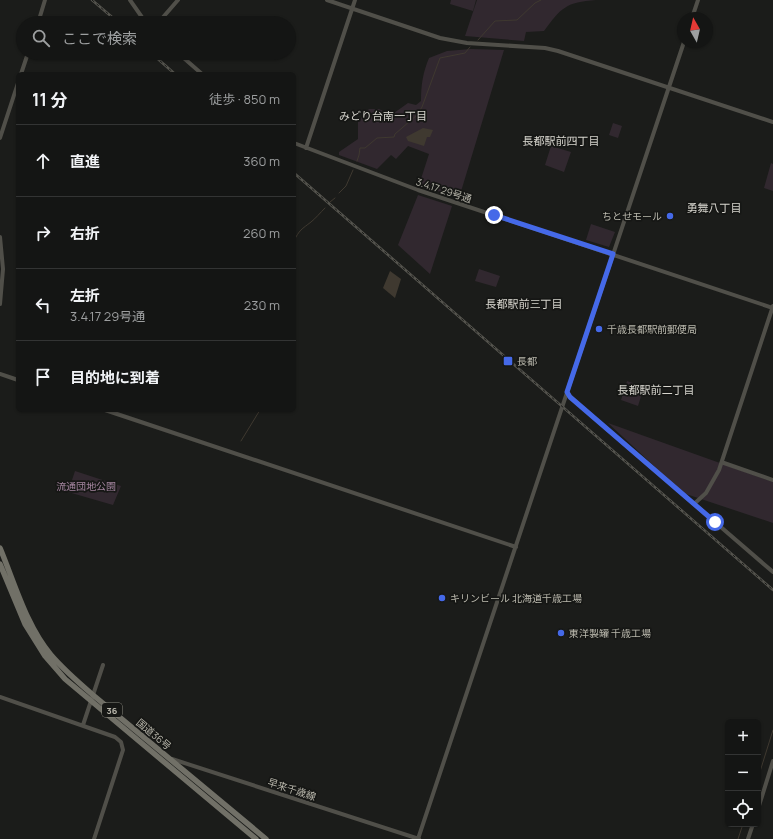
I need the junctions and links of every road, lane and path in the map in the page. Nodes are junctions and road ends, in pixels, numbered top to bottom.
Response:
1 (46, 0) edge
2 (130, 0) edge
3 (178, 0) edge
4 (327, 0) edge
5 (355, 0) edge
6 (698, 0) edge
7 (352, 8) junction
8 (694, 12) edge
9 (40, 16) edge
10 (141, 16) edge
11 (164, 16) edge
12 (682, 48) edge
13 (26, 60) edge
14 (186, 60) edge
15 (22, 72) edge
16 (200, 72) edge
17 (668, 88) junction
18 (16, 89) edge
19 (773, 122) edge
20 (0, 138) edge
21 (296, 144) edge
22 (306, 148) junction
23 (0, 237) edge
24 (613, 254) junction
25 (0, 304) edge
26 (773, 307) edge
27 (0, 374) edge
28 (16, 379) edge
29 (567, 392) junction
30 (111, 412) edge
31 (724, 463) dead end
32 (773, 480) edge
33 (694, 504) junction
34 (516, 547) junction
35 (0, 548) edge
36 (0, 564) edge
37 (773, 572) edge
38 (103, 665) dead end
39 (94, 695) junction
40 (0, 697) edge
41 (91, 702) junction
42 (83, 725) junction
43 (160, 758) junction
44 (170, 759) junction
45 (773, 761) edge
46 (761, 799) edge
47 (752, 827) edge
48 (94, 839) edge
49 (256, 839) edge
50 (266, 839) edge
51 (419, 839) edge
52 (748, 839) edge

1 - 9 street
2 - 10 street
3 - 11 street
4 - 7 street
5 - 7 street
6 - 8 street
7 - 17 street
7 - 22 street
12 - 17 street
13 - 15 street
14 - 16 street
17 - 19 street
17 - 24 street
18 - 20 street
21 - 22 street, 3.4.17 29号通
22 - 24 street, 3.4.17 29号通
23 - 25 street
24 - 26 street, 3.4.17 29号通
24 - 29 street
26 - 33 street
27 - 28 street
29 - 33 street
29 - 34 street
30 - 34 street
31 - 32 street
33 - 37 street
34 - 51 street
35 - 39 highway, 国道36号 / 36
36 - 41 highway, 国道36号 / 36
38 - 39 street
39 - 41 street
39 - 44 highway, 国道36号 / 36
40 - 42 street
41 - 42 street
41 - 43 highway, 国道36号 / 36
42 - 48 street
43 - 44 street, 早来千歳線
43 - 49 highway, 国道36号 / 36
44 - 50 highway, 国道36号 / 36
44 - 51 street, 早来千歳線
45 - 46 street
47 - 52 street

